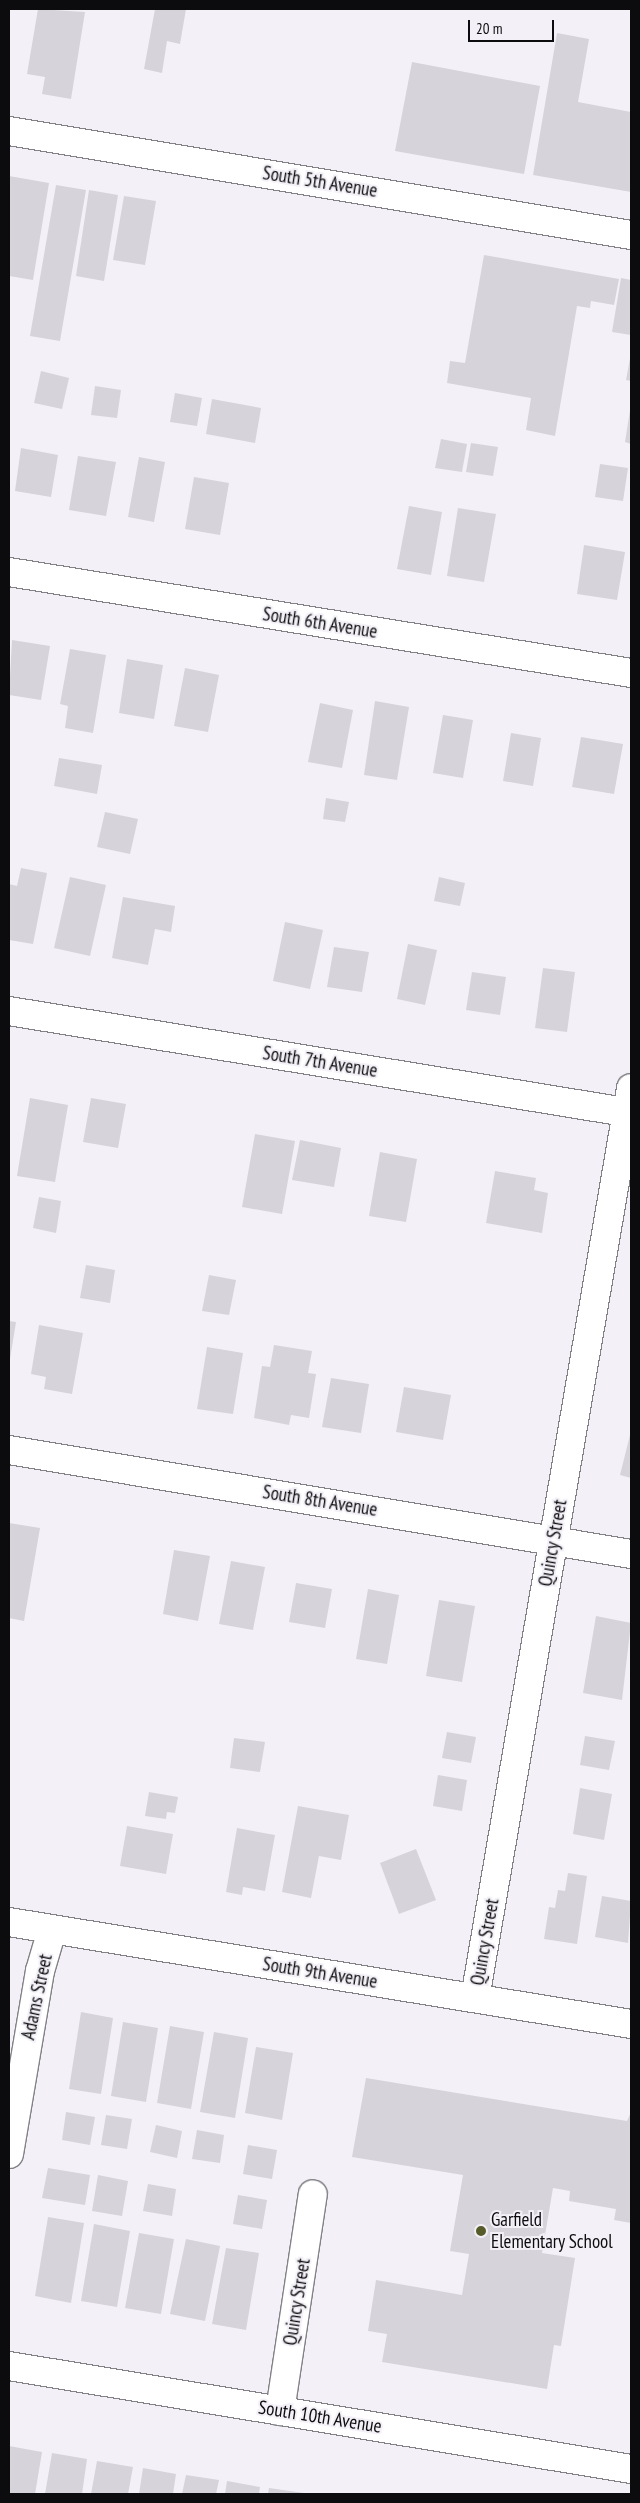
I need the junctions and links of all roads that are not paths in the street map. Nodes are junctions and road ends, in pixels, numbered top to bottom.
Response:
1 (9, 131) edge
2 (631, 235) edge
3 (9, 572) edge
4 (631, 673) edge
5 (9, 1011) edge
6 (630, 1104) edge
7 (9, 1450) edge
8 (554, 1540) junction
9 (631, 1554) edge
10 (9, 1922) edge
11 (52, 1930) junction
12 (475, 1998) junction
13 (631, 2024) edge
14 (9, 2154) edge
15 (313, 2194) dead end
16 (9, 2366) edge
17 (280, 2411) junction
18 (631, 2469) edge

1 - 2 street, South 5th Avenue
3 - 4 street, South 6th Avenue
5 - 6 street, South 7th Avenue
6 - 8 street, Quincy Street
7 - 8 street, South 8th Avenue
8 - 9 street, South 8th Avenue
8 - 12 street, Quincy Street
10 - 11 street, South 9th Avenue
11 - 12 street, South 9th Avenue
11 - 14 street, Adams Street
12 - 13 street, South 9th Avenue
15 - 17 street, Quincy Street
16 - 17 street, South 10th Avenue
17 - 18 street, South 10th Avenue

